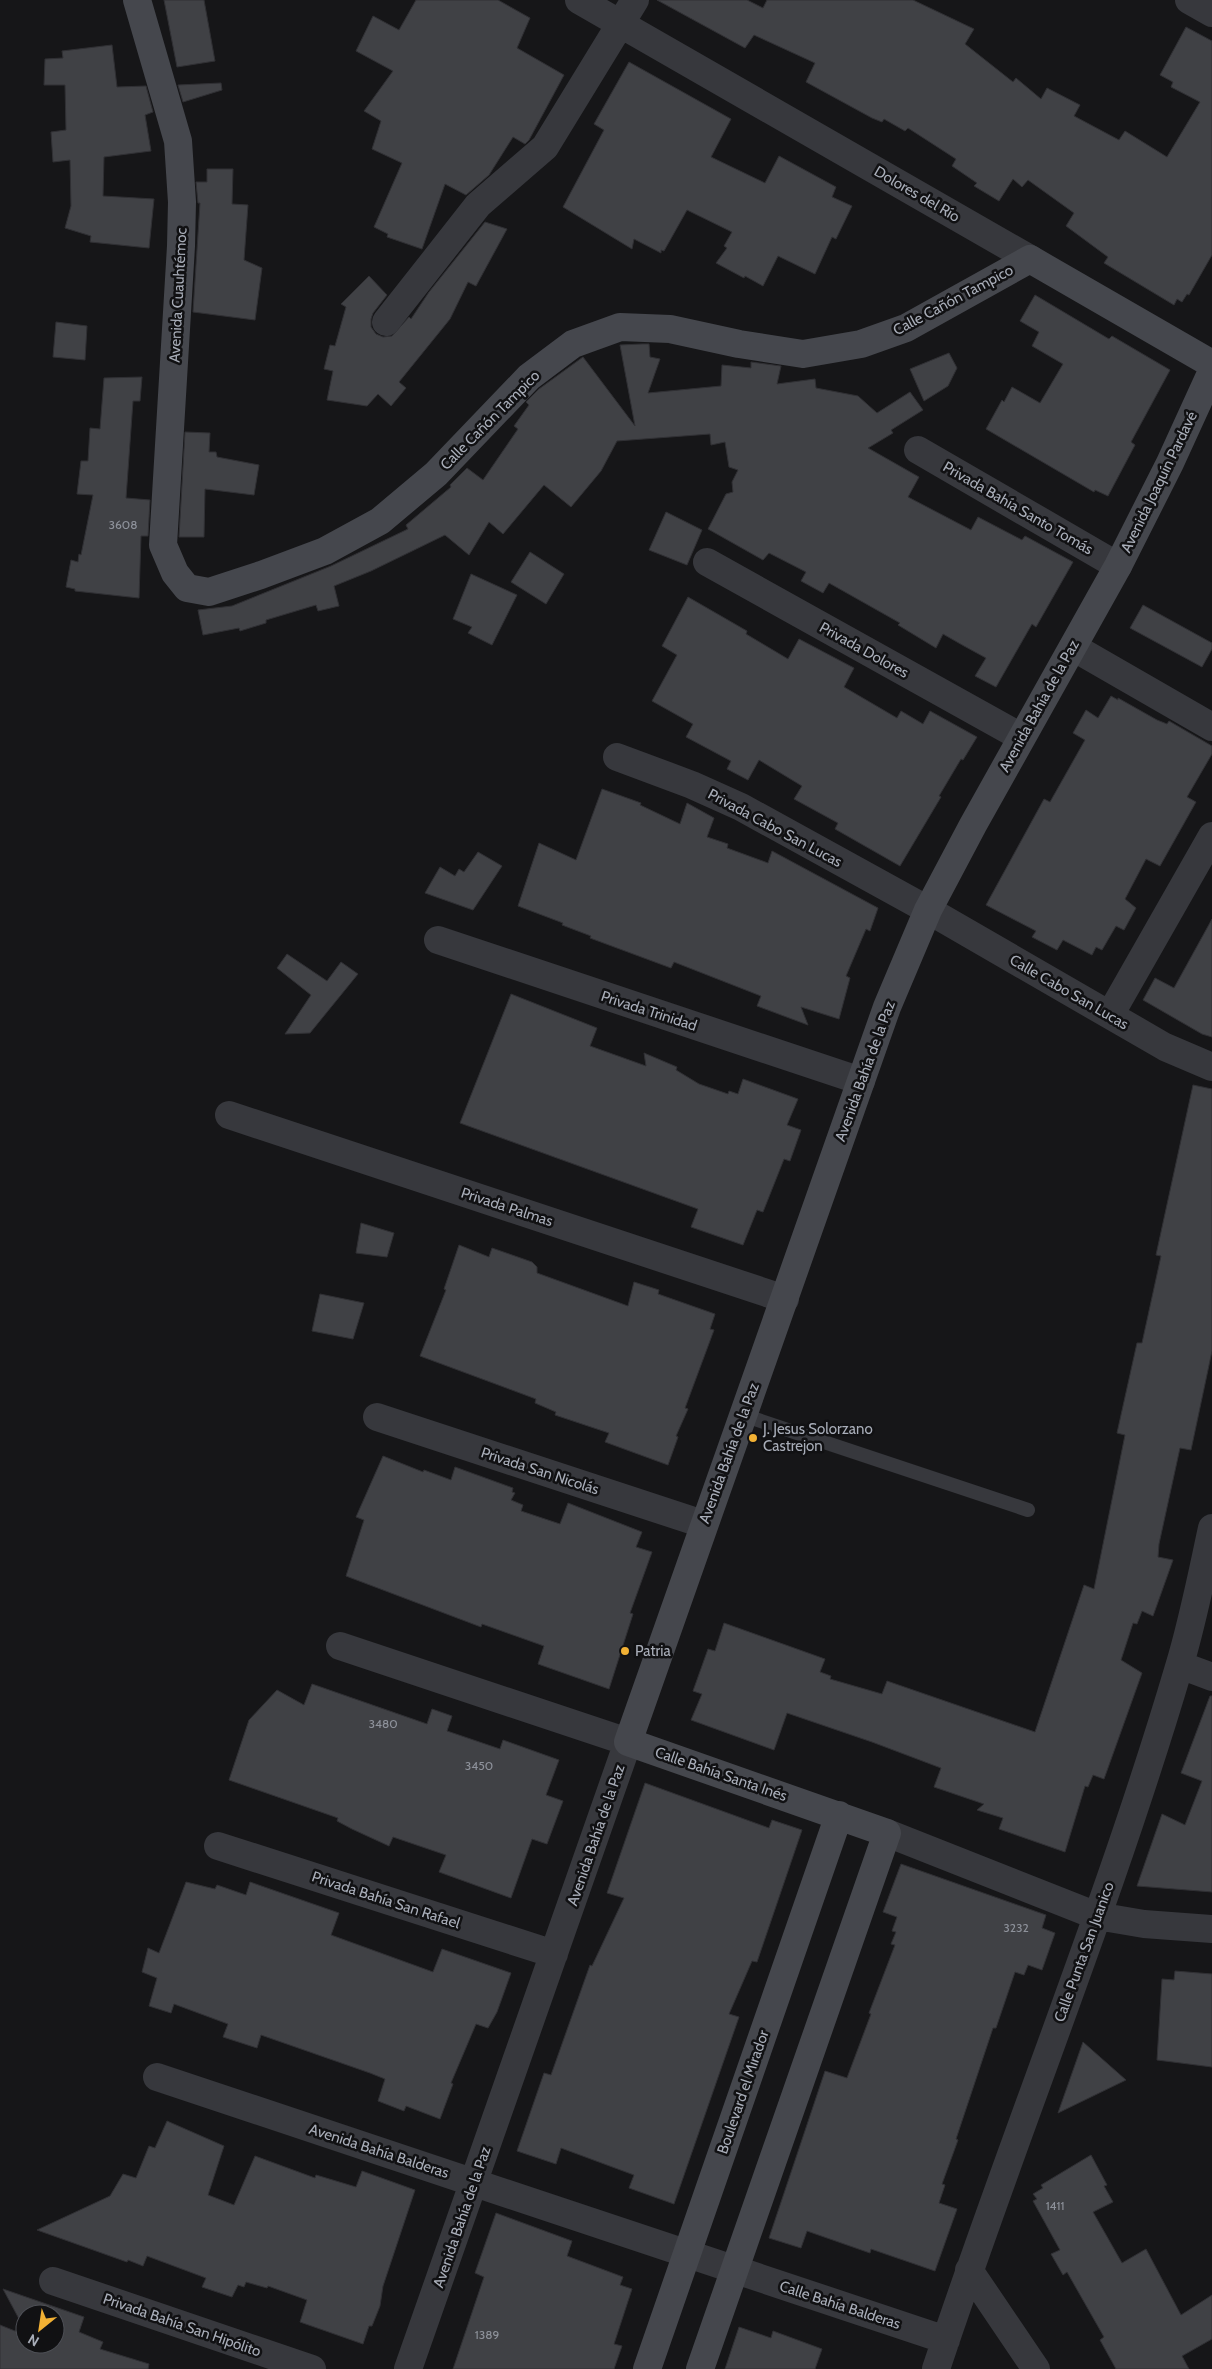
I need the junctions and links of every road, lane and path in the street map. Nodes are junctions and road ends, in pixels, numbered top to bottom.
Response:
1 (137, 0) edge
2 (579, 0) edge
3 (635, 0) edge
4 (1188, 0) edge
5 (1212, 13) edge
6 (621, 24) junction
7 (1030, 259) junction
8 (386, 322) dead end
9 (1212, 364) edge
10 (1212, 371) edge
11 (918, 450) dead end
12 (707, 562) dead end
13 (1118, 566) junction
14 (187, 588) joint
15 (1073, 647) junction
16 (1212, 727) edge
17 (1021, 737) junction
18 (617, 758) dead end
19 (1212, 836) edge
20 (928, 910) junction
21 (438, 940) dead end
22 (1110, 1015) junction
23 (1212, 1067) edge
24 (861, 1081) junction
25 (229, 1115) dead end
26 (785, 1299) junction
27 (743, 1414) junction
28 (377, 1417) dead end
29 (1028, 1510) dead end
30 (704, 1524) junction
31 (1212, 1528) edge
32 (340, 1646) dead end
33 (1180, 1665) junction
34 (1212, 1677) edge
35 (628, 1742) junction
36 (839, 1815) junction
37 (887, 1833) junction
38 (218, 1846) dead end
39 (1097, 1916) junction
40 (1212, 1930) edge
41 (554, 1954) junction
42 (157, 2077) dead end
43 (474, 2183) junction
44 (687, 2254) junction
45 (735, 2270) junction
46 (969, 2270) junction
47 (53, 2281) dead end
48 (946, 2340) junction
49 (312, 2369) edge
50 (408, 2369) edge
51 (647, 2369) edge
52 (700, 2369) edge
53 (936, 2369) edge
54 (1036, 2369) edge

1 - 14 main road, Avenida Cuauhtémoc
2 - 6 street, Dolores del Río
3 - 6 street
4 - 5 street
6 - 7 street, Dolores del Río
6 - 8 street
7 - 9 main road, Dolores del Río
7 - 14 main road, Calle Cañón Tampico
10 - 13 main road, Avenida Joaquín Pardavé
11 - 13 street, Privada Bahía Santo Tomás
12 - 17 street, Privada Dolores
13 - 15 main road, Avenida Bahía de la Paz
15 - 16 street
15 - 17 main road, Avenida Bahía de la Paz
17 - 20 main road, Avenida Bahía de la Paz
18 - 20 street, Privada Cabo San Lucas
19 - 22 street
20 - 22 street, Calle Cabo San Lucas
20 - 24 main road, Avenida Bahía de la Paz
21 - 24 street, Privada Trinidad
22 - 23 street, Calle Cabo San Lucas
24 - 26 main road, Avenida Bahía de la Paz
25 - 26 street, Privada Palmas
26 - 27 main road, Avenida Bahía de la Paz
27 - 29 lane
27 - 30 main road, Avenida Bahía de la Paz
28 - 30 street, Privada San Nicolás
30 - 35 main road, Avenida Bahía de la Paz
31 - 33 street, Calle Punta San Juanico
32 - 35 street, Calle Bahía Santa Inés
33 - 34 street
33 - 39 street, Calle Punta San Juanico
35 - 36 main road, Calle Bahía Santa Inés
35 - 41 street, Avenida Bahía de la Paz
36 - 37 main road, Calle Bahía Santa Inés
36 - 44 main road, Boulevard el Mirador
37 - 39 street, Calle Bahía Santa Inés
37 - 45 main road
38 - 41 street, Privada Bahía San Rafael
39 - 40 street, Calle Bahía Santa Inés
39 - 46 street, Calle Punta San Juanico
41 - 43 street, Avenida Bahía de la Paz
42 - 43 street, Avenida Bahía Balderas
43 - 44 street, Avenida Bahía Balderas
43 - 50 street, Avenida Bahía de la Paz
44 - 45 street, Calle Bahía Balderas
44 - 51 main road, Boulevard el Mirador
45 - 48 street, Calle Bahía Balderas
45 - 52 main road
46 - 48 street, Calle Punta San Juanico
46 - 54 street
47 - 49 street, Privada Bahía San Hipólito
48 - 53 street, Calle Punta San Juanico

